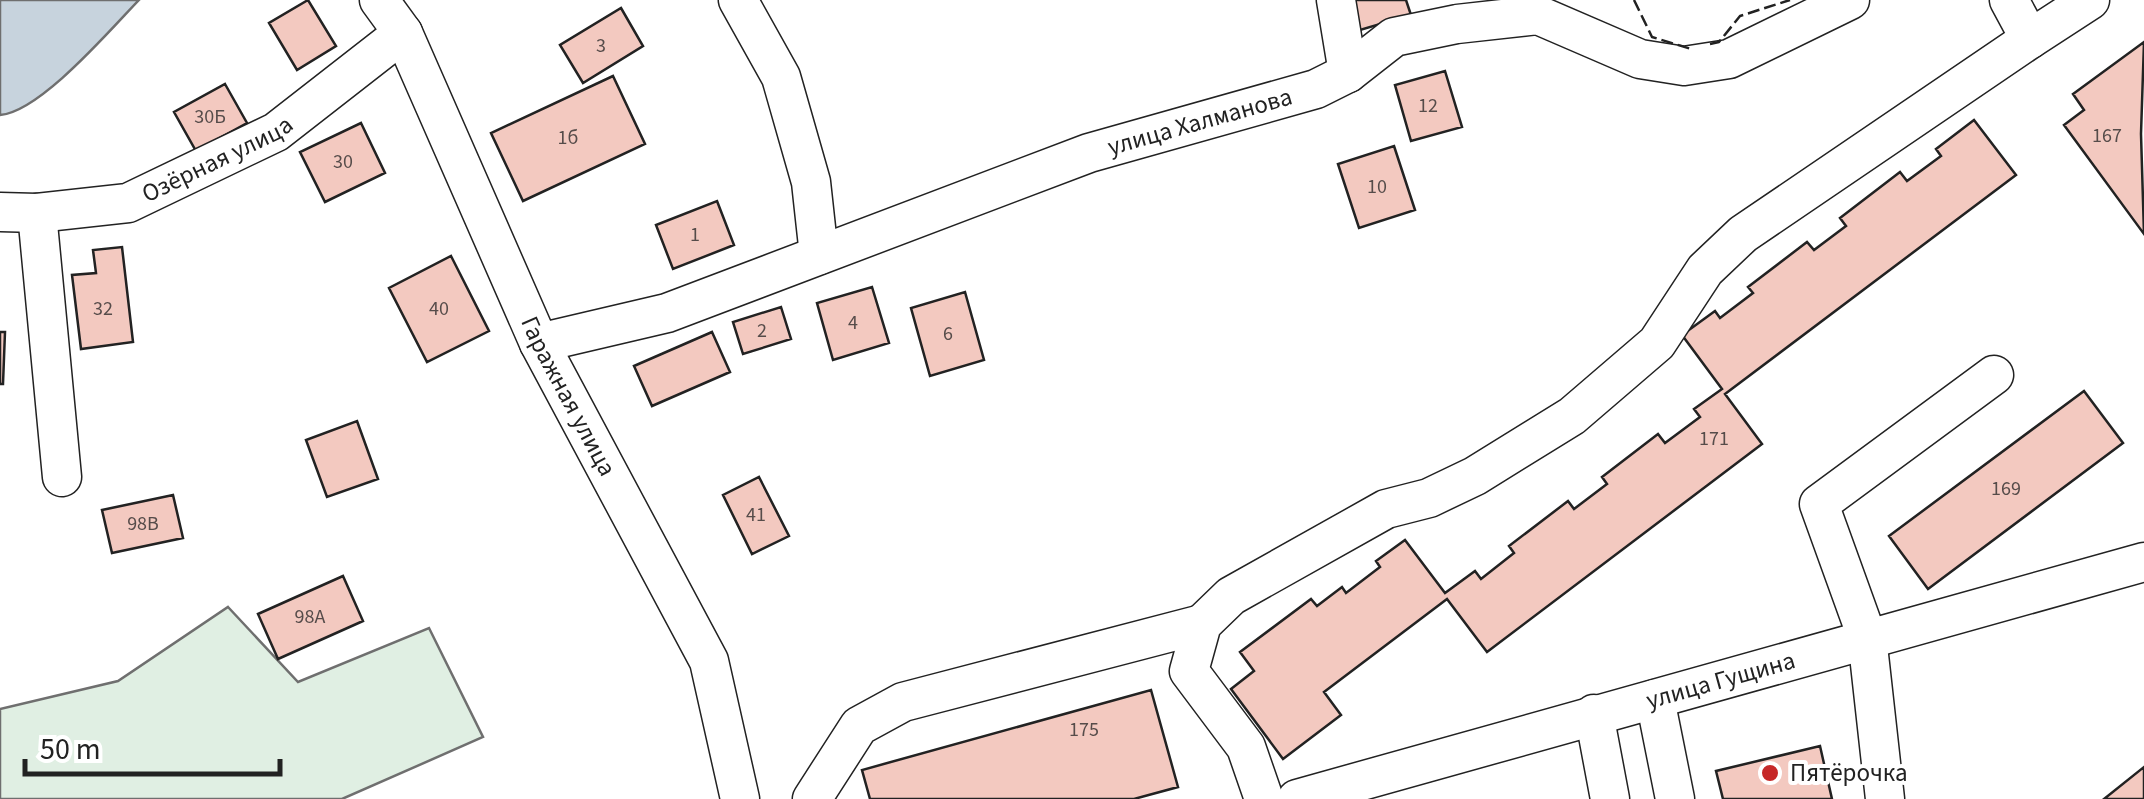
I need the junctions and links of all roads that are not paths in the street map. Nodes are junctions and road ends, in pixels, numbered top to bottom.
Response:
1 (379, 0) edge
2 (738, 0) edge
3 (1336, 0) edge
4 (1850, 0) edge
5 (2009, 0) edge
6 (2090, 0) edge
7 (403, 33) junction
8 (2030, 39) junction
9 (1348, 73) junction
10 (18, 212) edge
11 (819, 255) junction
12 (539, 343) junction
13 (1994, 375) dead end
14 (62, 477) dead end
15 (2144, 562) edge
16 (1202, 624) junction
17 (1867, 637) junction
18 (1655, 699) junction
19 (1594, 714) junction
20 (740, 799) edge
21 (812, 799) edge
22 (1264, 799) edge
23 (1297, 799) edge
24 (1610, 799) edge
25 (1675, 799) edge
26 (1885, 799) edge

1 - 7 street, Гаражная улица
2 - 11 street
3 - 9 street
4 - 9 street, улица Халманова
5 - 8 street
6 - 8 street
7 - 10 street, Озёрная улица
7 - 12 street, Гаражная улица
8 - 16 street
9 - 11 street, улица Халманова
10 - 14 street
11 - 12 street, улица Халманова
12 - 20 street, Гаражная улица
13 - 17 street
15 - 17 street, улица Гущина
16 - 21 street
16 - 22 street
17 - 18 street, улица Гущина
17 - 26 street
18 - 19 street, улица Гущина
18 - 25 street
19 - 23 street, улица Гущина
19 - 24 street

